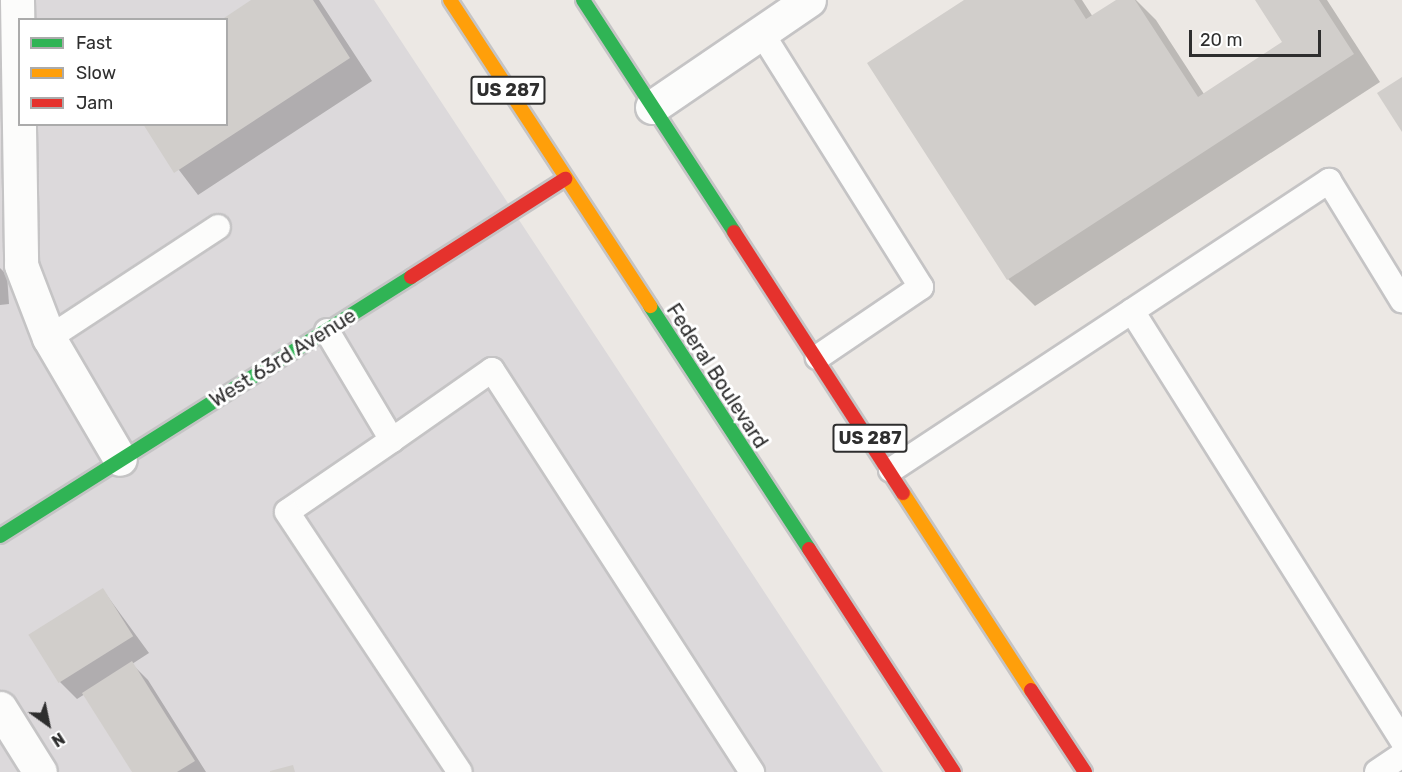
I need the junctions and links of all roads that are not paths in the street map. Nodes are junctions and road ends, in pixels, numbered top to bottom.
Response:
1 (16, 0) edge
2 (450, 0) edge
3 (583, 0) edge
4 (808, 0) edge
5 (761, 32) junction
6 (18, 106) edge
7 (652, 106) junction
8 (18, 126) edge
9 (565, 179) junction
10 (218, 227) dead end
11 (1402, 300) edge
12 (1132, 311) junction
13 (327, 331) junction
14 (49, 338) junction
15 (818, 357) junction
16 (392, 440) junction
17 (120, 459) junction
18 (891, 470) junction
19 (0, 536) edge
20 (0, 708) edge
21 (1402, 740) edge
22 (1402, 755) edge
23 (40, 772) edge
24 (460, 772) edge
25 (752, 772) edge
26 (954, 772) edge
27 (1085, 772) edge
28 (1377, 772) edge

1 - 6 street
2 - 9 main road, Federal Boulevard / US 287
3 - 7 main road, US 287
4 - 5 street
5 - 7 street
5 - 15 lane
7 - 15 main road, US 287
8 - 14 street
9 - 13 main road, West 63rd Avenue
9 - 26 main road, Federal Boulevard / US 287
10 - 14 lane
11 - 12 lane
12 - 18 lane
12 - 21 lane
13 - 16 lane
13 - 17 main road, West 63rd Avenue
14 - 17 street
15 - 18 main road, US 287
16 - 24 lane
16 - 25 lane
17 - 19 main road, West 63rd Avenue
18 - 27 main road, US 287
20 - 23 street
22 - 28 lane

